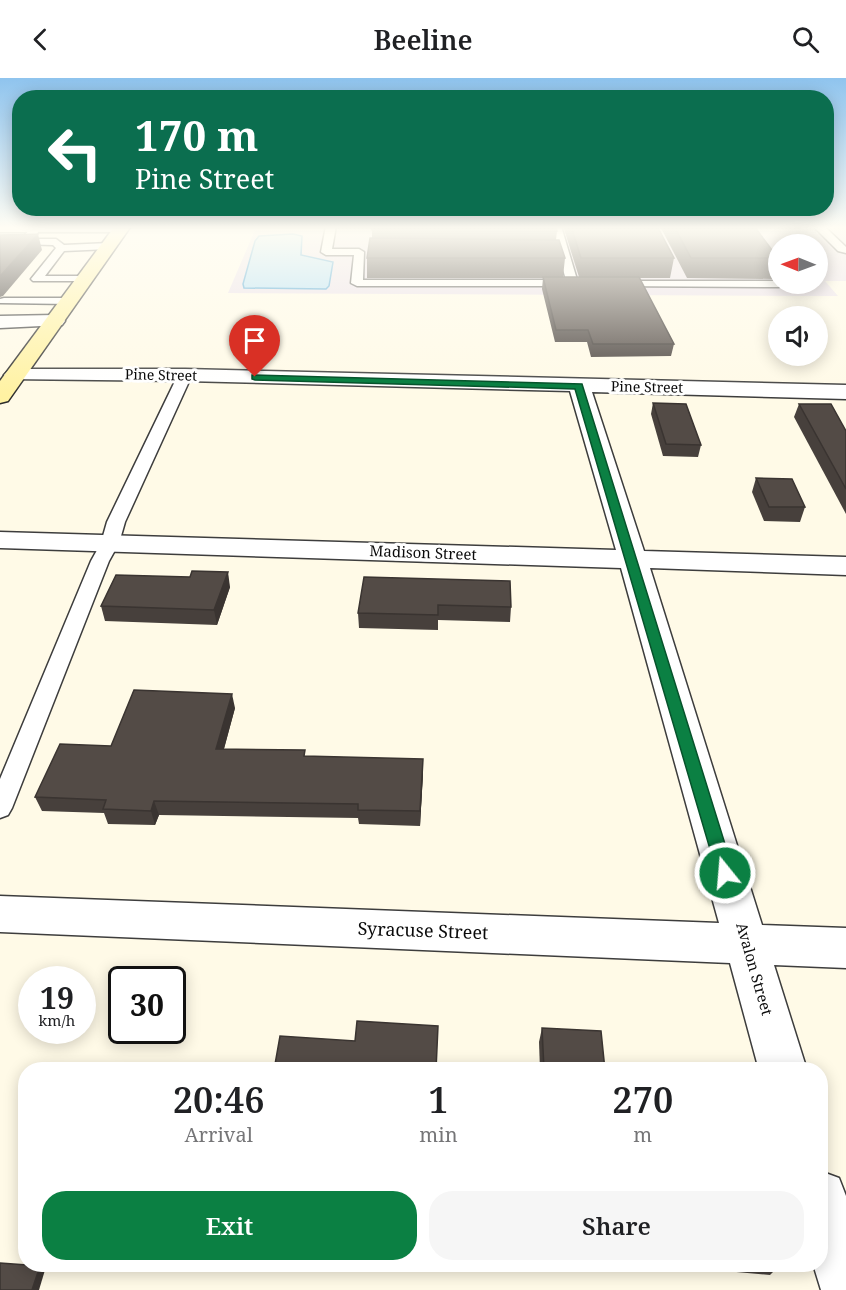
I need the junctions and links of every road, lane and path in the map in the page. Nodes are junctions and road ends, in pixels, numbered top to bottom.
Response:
1 (83, 283) edge
2 (357, 283) edge
3 (578, 283) edge
4 (626, 283) edge
5 (750, 283) edge
6 (768, 283) edge
7 (605, 284) edge
8 (4, 301) dead end
9 (70, 301) junction
10 (55, 321) junction
11 (0, 322) edge
12 (15, 375) junction
13 (185, 375) junction
14 (579, 386) junction
15 (846, 392) edge
16 (0, 396) edge
17 (0, 540) edge
18 (110, 543) junction
19 (633, 560) junction
20 (846, 566) edge
21 (0, 808) edge
22 (0, 914) edge
23 (747, 944) junction
24 (846, 948) edge
25 (781, 1062) edge
26 (828, 1223) edge
27 (846, 1283) edge

1 - 9 main road
2 - 3 lane
4 - 7 lane
5 - 6 lane
8 - 9 lane
9 - 10 main road
10 - 11 street
10 - 12 main road
12 - 13 street, Pine Street
12 - 16 main road
13 - 14 street, Pine Street
13 - 18 lane
14 - 15 street, Pine Street
14 - 19 street, Avalon Street
17 - 18 street, Madison Street
18 - 19 street, Madison Street
18 - 21 lane
19 - 20 street, Madison Street
19 - 23 street, Avalon Street
22 - 23 street, Syracuse Street
23 - 24 street, Syracuse Street
23 - 25 street, Avalon Street
26 - 27 street

